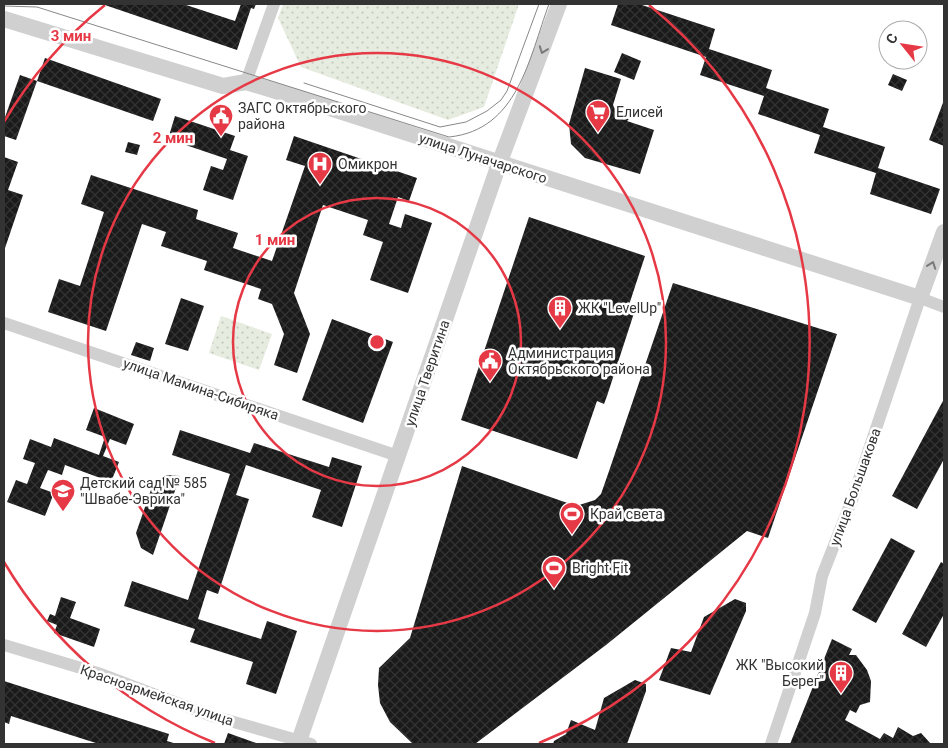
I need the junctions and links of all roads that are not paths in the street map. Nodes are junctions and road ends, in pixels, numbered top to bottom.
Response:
1 (274, 4) edge
2 (559, 4) edge
3 (4, 8) edge
4 (4, 19) edge
5 (21, 24) junction
6 (246, 82) junction
7 (499, 164) junction
8 (944, 232) edge
9 (920, 298) junction
10 (944, 307) edge
11 (4, 323) edge
12 (398, 456) junction
13 (4, 645) edge
14 (303, 743) edge
15 (771, 744) edge

1 - 6 street
2 -> 7 street, улица Тверитина
3 - 5 street, улица Луначарского
4 - 5 street, улица Луначарского
5 - 6 street, улица Луначарского
6 - 7 street, улица Луначарского
7 - 9 street, улица Луначарского
7 - 12 street, улица Тверитина
9 -> 8 street, улица Большакова
9 - 10 street, улица Луначарского
9 - 15 street, улица Большакова
11 - 12 street, улица Мамина-Сибиряка
12 - 14 street, улица Тверитина
13 - 14 street, Красноармейская улица

